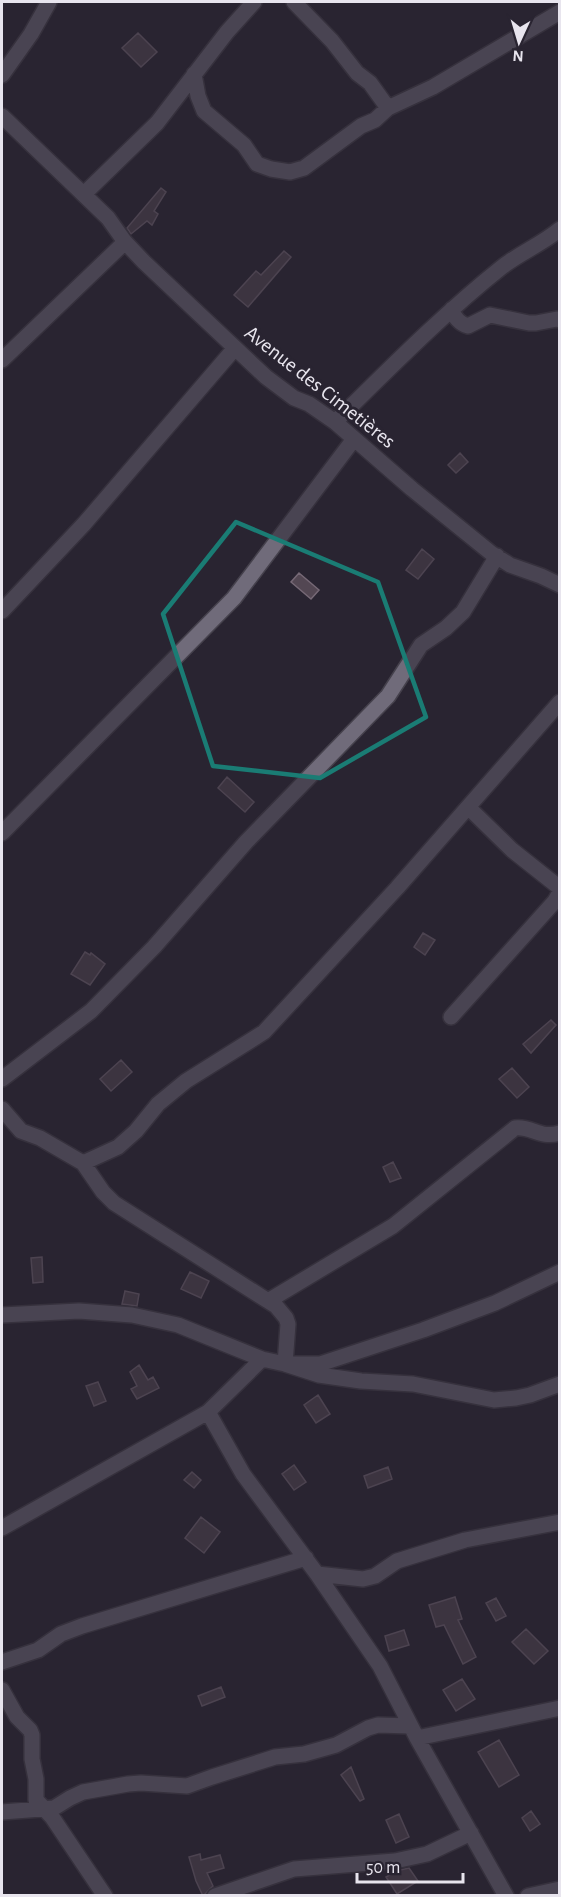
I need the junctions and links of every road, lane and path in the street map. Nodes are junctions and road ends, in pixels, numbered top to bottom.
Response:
1 (49, 2) edge
2 (254, 2) edge
3 (294, 2) edge
4 (560, 12) edge
5 (194, 74) junction
6 (2, 75) edge
7 (388, 108) junction
8 (2, 116) edge
9 (84, 194) junction
10 (560, 229) edge
11 (125, 242) junction
12 (452, 309) junction
13 (560, 320) edge
14 (235, 348) junction
15 (2, 360) edge
16 (334, 422) junction
17 (354, 439) junction
18 (497, 556) junction
19 (560, 585) edge
20 (2, 611) edge
21 (560, 702) edge
22 (468, 807) junction
23 (2, 832) edge
24 (558, 897) edge
25 (451, 1017) dead end
26 (2, 1079) edge
27 (2, 1109) edge
28 (560, 1133) edge
29 (83, 1163) junction
30 (560, 1272) edge
31 (292, 1286) junction
32 (267, 1301) junction
33 (2, 1315) edge
34 (286, 1318) junction
35 (262, 1359) junction
36 (285, 1364) junction
37 (560, 1384) edge
38 (208, 1412) junction
39 (560, 1522) edge
40 (2, 1528) edge
41 (306, 1558) junction
42 (317, 1574) junction
43 (2, 1662) edge
44 (2, 1690) edge
45 (560, 1708) edge
46 (414, 1732) junction
47 (44, 1809) junction
48 (2, 1812) edge
49 (471, 1833) junction
50 (560, 1889) edge
51 (105, 1896) edge
52 (215, 1896) edge
53 (506, 1896) edge
54 (528, 1896) edge

1 - 6 street
2 - 5 street
3 - 7 street
4 - 7 street
5 - 7 street
5 - 9 street
8 - 9 street, Avenue des Cimetières
9 - 11 street, Avenue des Cimetières
10 - 12 street
11 - 14 street, Avenue des Cimetières
11 - 15 street
12 - 13 street
12 - 16 street
14 - 16 street, Avenue des Cimetières
14 - 20 street
16 - 17 street, Avenue des Cimetières
17 - 18 street, Avenue des Cimetières
17 - 23 street
18 - 19 street, Avenue des Cimetières
18 - 26 street
21 - 22 street
22 - 24 street
22 - 29 street
24 - 25 street
27 - 29 street
28 - 31 street
29 - 32 street
30 - 36 street
31 - 32 street
31 - 34 street
32 - 34 street
33 - 35 street
34 - 36 street
35 - 36 street
35 - 38 street
36 - 37 street
38 - 40 street
38 - 41 street
39 - 42 street
41 - 42 street
41 - 43 street
42 - 46 street
44 - 47 street
45 - 46 street
46 - 47 street
46 - 49 street
47 - 48 street
47 - 51 street
49 - 52 street
49 - 53 street
50 - 54 street

